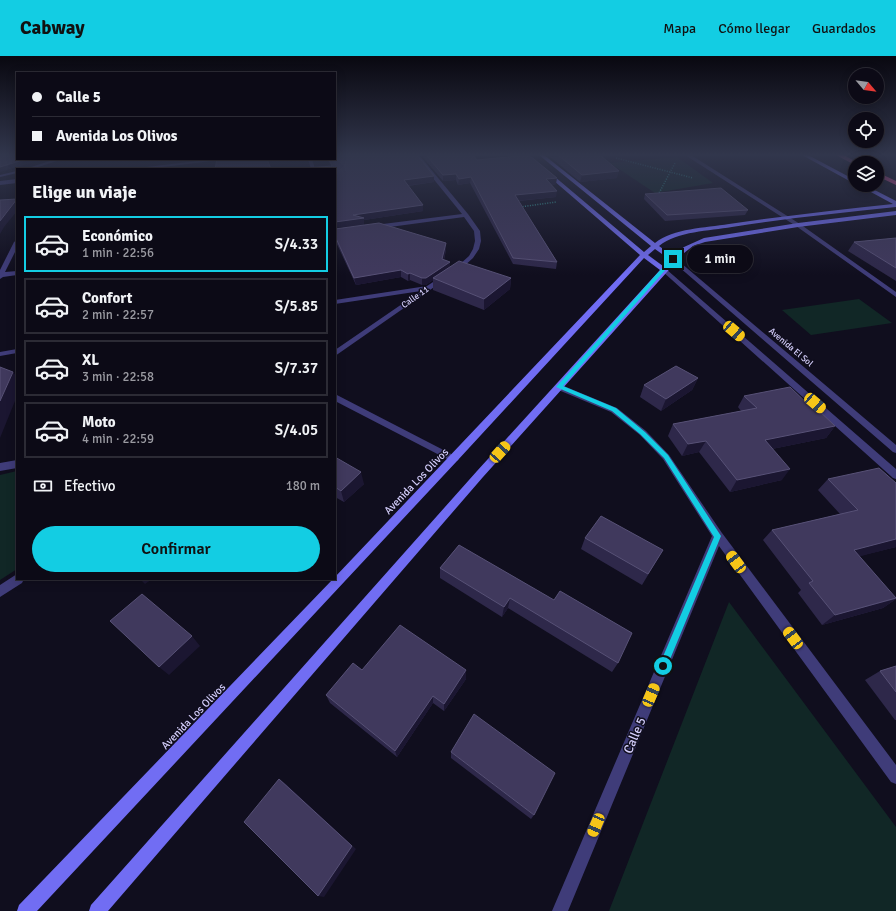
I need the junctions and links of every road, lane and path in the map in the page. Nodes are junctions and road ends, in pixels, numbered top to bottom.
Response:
1 (449, 195) edge
2 (573, 195) edge
3 (591, 195) edge
4 (658, 195) edge
5 (750, 195) edge
6 (879, 195) edge
7 (578, 199) junction
8 (655, 200) edge
9 (896, 204) edge
10 (518, 207) edge
11 (896, 213) edge
12 (466, 215) junction
13 (785, 217) junction
14 (798, 225) junction
15 (367, 228) edge
16 (16, 244) edge
17 (655, 246) junction
18 (644, 255) junction
19 (673, 259) junction
20 (664, 270) junction
21 (16, 273) edge
22 (1, 276) edge
23 (429, 287) junction
24 (896, 295) edge
25 (336, 302) edge
26 (16, 351) edge
27 (336, 353) edge
28 (0, 354) edge
29 (559, 387) junction
30 (336, 399) edge
31 (896, 450) edge
32 (454, 459) junction
33 (16, 464) edge
34 (0, 467) edge
35 (896, 475) edge
36 (718, 536) junction
37 (17, 580) edge
38 (0, 592) edge
39 (896, 777) edge
40 (24, 911) edge
41 (97, 911) edge
42 (560, 911) edge

1 - 12 street, Calle 11
2 - 7 street
3 - 17 street
4 - 8 path
5 - 13 street
6 - 9 street
7 - 10 path
7 - 18 street
9 - 13 street, Avenida Los Olivos
11 - 14 street
12 - 15 street
12 - 23 street, Calle 11
13 - 14 street
13 - 17 street, Avenida Los Olivos
14 - 19 street
14 - 24 street
16 - 22 street
17 - 18 street, Avenida Los Olivos
17 - 19 street
18 - 20 street
18 - 32 street, Avenida Los Olivos
19 - 20 street
19 - 31 street, Avenida El Sol
20 - 29 street
20 - 35 street
21 - 22 street
23 - 25 street
23 - 27 street, Calle 11
26 - 28 street
29 - 36 street
29 - 41 street
30 - 32 street
32 - 40 street, Avenida Los Olivos
33 - 34 street
36 - 39 street
36 - 42 street, Calle 5
37 - 38 street

